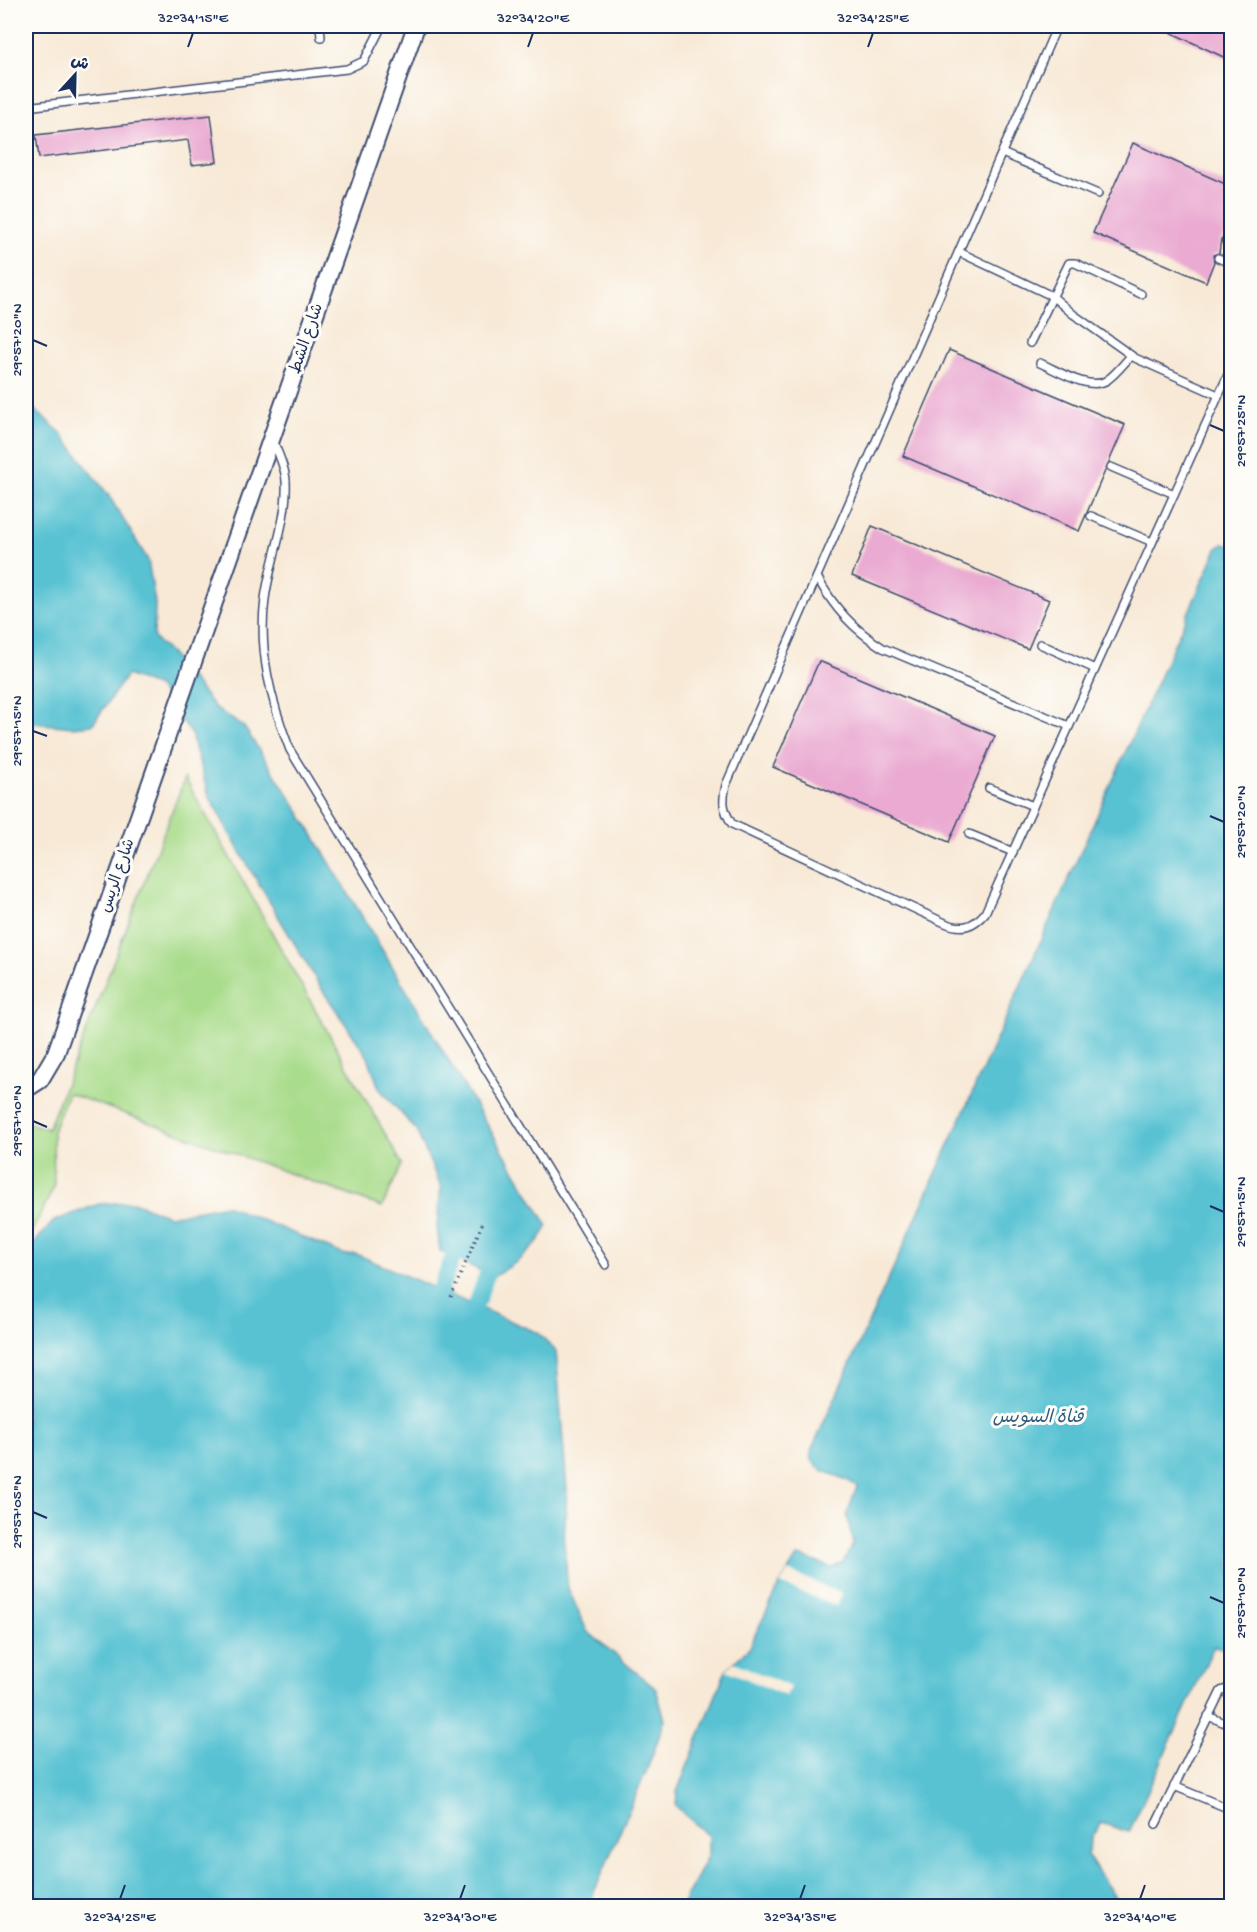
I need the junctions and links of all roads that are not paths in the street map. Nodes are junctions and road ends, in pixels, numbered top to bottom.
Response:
1 (320, 26) edge
2 (382, 26) edge
3 (416, 26) edge
4 (1058, 26) edge
5 (321, 37) dead end
6 (26, 106) edge
7 (1002, 153) junction
8 (1098, 194) dead end
9 (959, 252) junction
10 (1218, 258) dead end
11 (1232, 264) edge
12 (1141, 294) dead end
13 (1052, 296) junction
14 (1030, 343) dead end
15 (1131, 356) junction
16 (1040, 363) dead end
17 (1232, 366) edge
18 (1218, 395) junction
19 (273, 440) junction
20 (1111, 467) dead end
21 (1174, 494) junction
22 (1090, 516) dead end
23 (1152, 542) junction
24 (817, 577) junction
25 (1040, 644) dead end
26 (198, 652) joint
27 (1095, 669) junction
28 (1070, 726) junction
29 (989, 788) dead end
30 (1033, 806) junction
31 (969, 834) dead end
32 (1013, 852) junction
33 (26, 1089) edge
34 (606, 1265) dead end
35 (1232, 1687) edge
36 (1208, 1716) junction
37 (1232, 1726) edge
38 (1174, 1786) junction
39 (1232, 1810) edge
40 (1156, 1824) dead end

1 - 5 lane
2 - 6 lane
3 - 19 street, شارع الشط
4 - 7 lane
7 - 8 lane
7 - 9 lane
9 - 13 lane
9 - 24 lane
10 - 11 lane
12 - 13 lane
13 - 14 lane
13 - 15 lane
15 - 16 lane
15 - 18 lane
17 - 18 lane
18 - 21 lane
19 - 26 street, شارع الشط
19 - 34 lane
20 - 21 lane
21 - 23 lane
22 - 23 lane
23 - 27 lane
24 - 28 lane
24 - 32 lane
25 - 27 lane
26 - 33 street, شارع الريس
27 - 28 lane
28 - 30 lane
29 - 30 lane
30 - 32 lane
31 - 32 lane
35 - 36 lane
36 - 37 lane
36 - 38 lane
38 - 39 lane
38 - 40 lane

